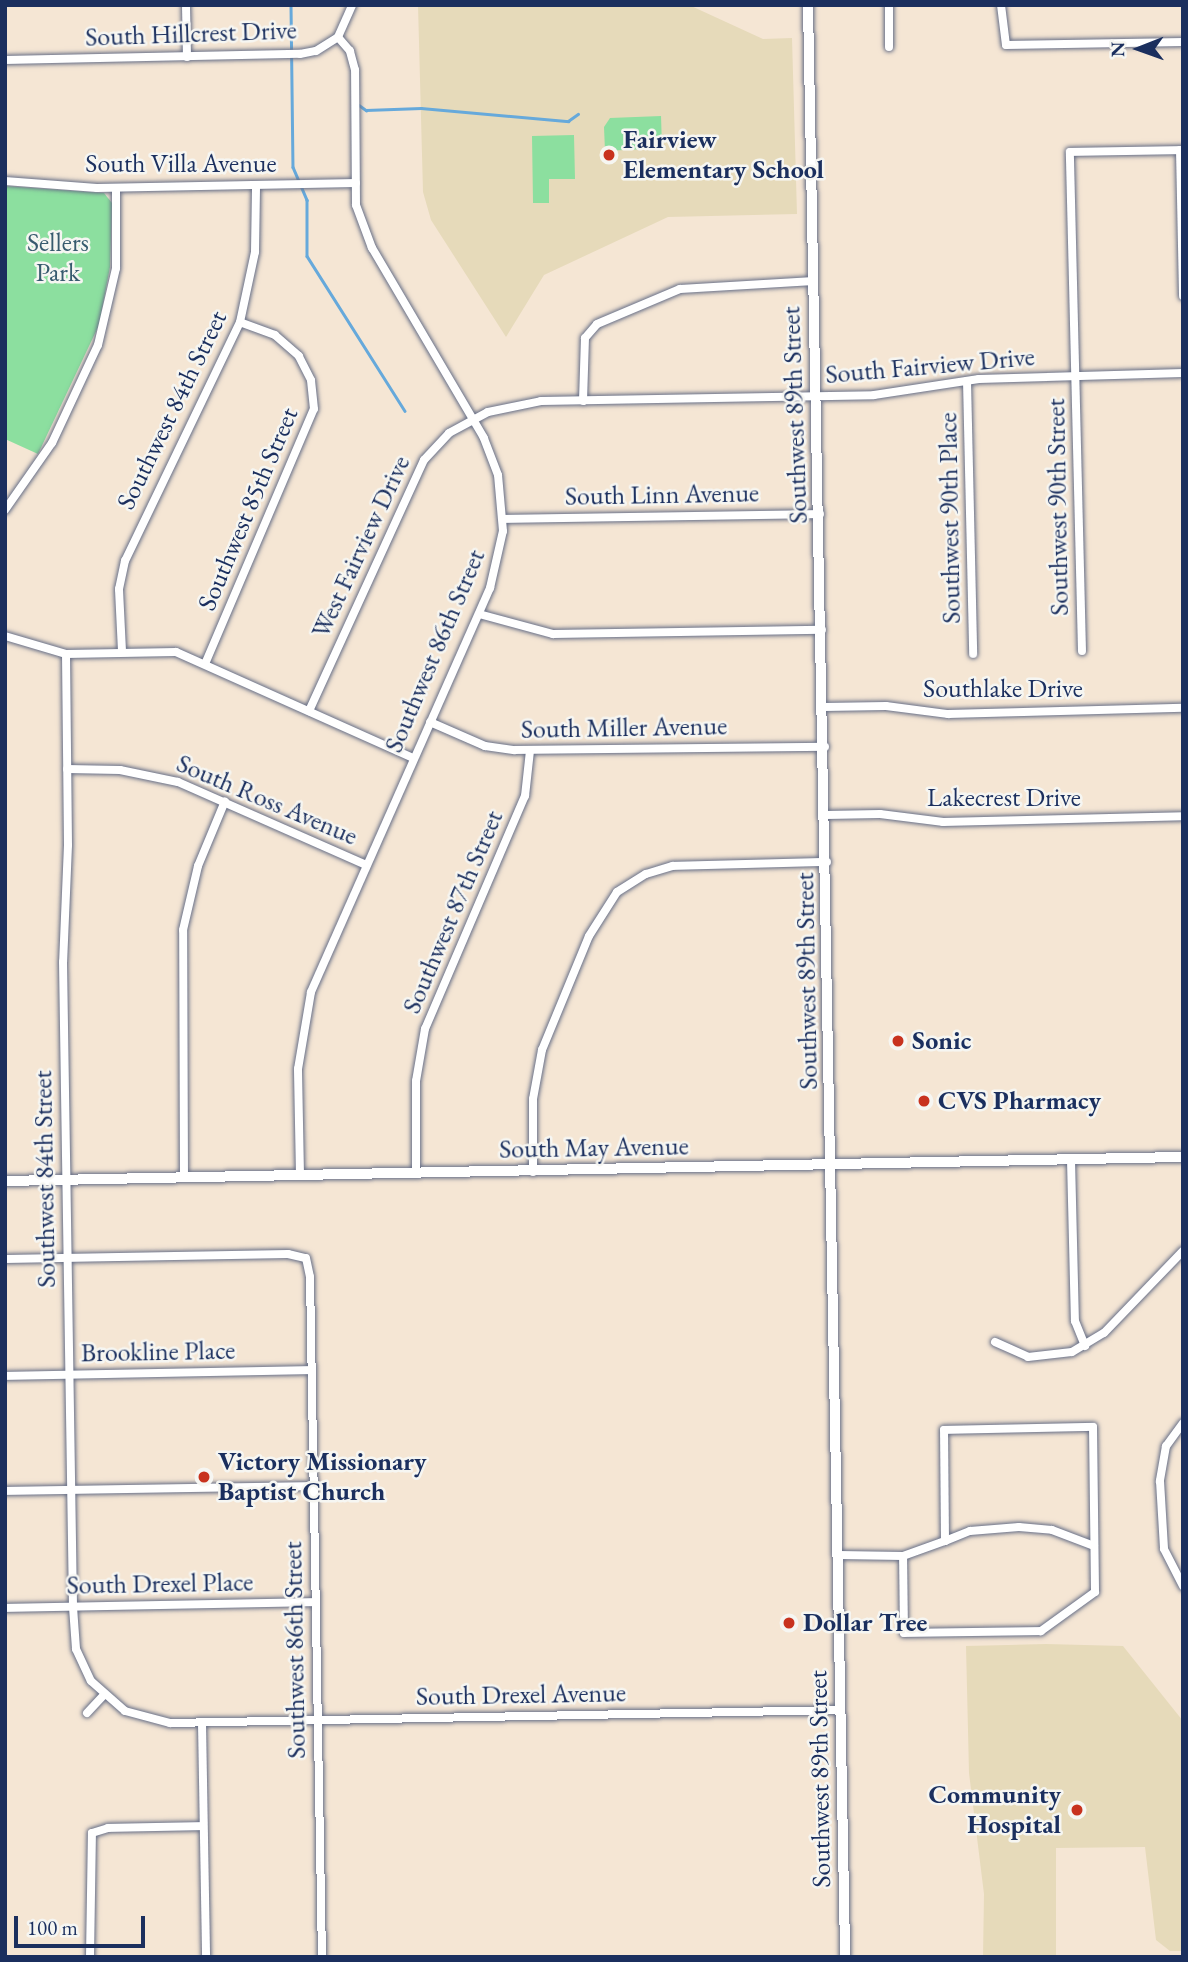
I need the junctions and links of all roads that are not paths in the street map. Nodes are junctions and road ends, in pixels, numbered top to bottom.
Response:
1 (186, 5) edge
2 (352, 5) edge
3 (808, 5) edge
4 (889, 5) edge
5 (1001, 5) edge
6 (338, 37) junction
7 (1183, 42) edge
8 (889, 47) dead end
9 (187, 57) junction
10 (5, 60) edge
11 (1181, 150) edge
12 (5, 181) edge
13 (356, 183) junction
14 (256, 186) junction
15 (116, 188) junction
16 (814, 281) junction
17 (1183, 296) edge
18 (240, 322) junction
19 (1183, 373) edge
20 (1076, 376) junction
21 (967, 382) junction
22 (816, 397) junction
23 (583, 401) junction
24 (474, 419) junction
25 (6, 507) edge
26 (820, 514) junction
27 (503, 519) junction
28 (479, 614) junction
29 (822, 631) junction
30 (5, 636) edge
31 (122, 651) junction
32 (1082, 651) dead end
33 (66, 654) junction
34 (973, 654) dead end
35 (205, 664) junction
36 (824, 707) junction
37 (1183, 708) edge
38 (309, 711) junction
39 (430, 722) junction
40 (825, 747) junction
41 (530, 751) junction
42 (413, 758) junction
43 (67, 769) junction
44 (225, 801) junction
45 (826, 815) junction
46 (1183, 816) edge
47 (827, 862) junction
48 (366, 865) junction
49 (1183, 1157) edge
50 (1071, 1160) junction
51 (833, 1167) junction
52 (533, 1172) junction
53 (416, 1174) junction
54 (300, 1175) junction
55 (184, 1178) junction
56 (66, 1180) junction
57 (5, 1181) edge
58 (1183, 1251) edge
59 (67, 1258) junction
60 (5, 1259) edge
61 (995, 1342) dead end
62 (1084, 1346) junction
63 (311, 1370) junction
64 (69, 1374) junction
65 (5, 1376) edge
66 (1183, 1423) edge
67 (314, 1486) junction
68 (71, 1490) junction
69 (5, 1491) edge
70 (945, 1541) junction
71 (1094, 1546) junction
72 (839, 1555) junction
73 (903, 1556) junction
74 (1183, 1586) edge
75 (316, 1602) junction
76 (73, 1607) junction
77 (5, 1608) edge
78 (104, 1695) junction
79 (841, 1710) junction
80 (87, 1713) dead end
81 (318, 1720) junction
82 (202, 1723) junction
83 (203, 1826) junction
84 (90, 1957) edge
85 (206, 1957) edge
86 (322, 1957) edge
87 (845, 1957) edge

1 - 9 street
2 - 6 street
3 - 16 main road, Southwest 89th Street
4 - 8 street
5 - 7 street
6 - 9 street, South Hillcrest Drive
6 - 13 street, Southwest 86th Street
9 - 10 street, South Hillcrest Drive
11 - 17 street
11 - 20 street, Southwest 90th Street
12 - 15 street, South Villa Avenue
13 - 14 street, South Villa Avenue
13 - 24 street, Southwest 86th Street
14 - 15 street, South Villa Avenue
14 - 18 street, Southwest 84th Street
15 - 25 street
16 - 22 main road, Southwest 89th Street
16 - 23 street
18 - 31 street, Southwest 84th Street
18 - 35 street, Southwest 85th Street
19 - 20 street, South Fairview Drive
20 - 21 street, South Fairview Drive
20 - 32 street, Southwest 90th Street
21 - 22 street, South Fairview Drive
21 - 34 street, Southwest 90th Place
22 - 23 street, South Fairview Drive
22 - 26 main road, Southwest 89th Street
23 - 24 street, South Fairview Drive
24 - 27 street, Southwest 86th Street
24 - 38 street, West Fairview Drive
26 - 27 street, South Linn Avenue
26 - 29 main road, Southwest 89th Street
27 - 28 street, Southwest 86th Street
28 - 29 street
28 - 39 street, Southwest 86th Street
29 - 36 main road, Southwest 89th Street
30 - 33 street
31 - 33 street
31 - 35 street
33 - 43 street, Southwest 84th Street
35 - 38 street
36 - 37 street, Southlake Drive
36 - 40 main road, Southwest 89th Street
38 - 42 street
39 - 41 street, South Miller Avenue
39 - 42 street, Southwest 86th Street
40 - 41 street, South Miller Avenue
40 - 45 main road, Southwest 89th Street
41 - 53 street, Southwest 87th Street
42 - 48 street, Southwest 86th Street
43 - 44 street, South Ross Avenue
43 - 56 street, Southwest 84th Street
44 - 48 street, South Ross Avenue
44 - 55 street
45 - 46 street, Lakecrest Drive
45 - 47 main road, Southwest 89th Street
47 - 51 main road, Southwest 89th Street
47 - 52 street
48 - 54 street, Southwest 86th Street
49 - 50 main road, South May Avenue
50 - 51 main road, South May Avenue
50 - 62 street
51 - 52 main road, South May Avenue
51 - 72 main road, Southwest 89th Street
52 - 53 main road, South May Avenue
53 - 54 main road, South May Avenue
54 - 55 main road, South May Avenue
55 - 56 main road, South May Avenue
56 - 57 main road, South May Avenue
56 - 59 street, Southwest 84th Street
58 - 62 street
59 - 60 street
59 - 63 street, Southwest 86th Street
59 - 64 street, Southwest 84th Street
61 - 62 street
63 - 64 street, Brookline Place
63 - 67 street, Southwest 86th Street
64 - 65 street, Brookline Place
64 - 68 street, Southwest 84th Street
66 - 74 street
67 - 68 street
67 - 75 street, Southwest 86th Street
68 - 69 street
68 - 76 street, Southwest 84th Street
70 - 71 street
70 - 71 street
70 - 73 street
71 - 73 street
72 - 73 street
72 - 79 main road, Southwest 89th Street
75 - 76 street, South Drexel Place
75 - 81 street, Southwest 86th Street
76 - 77 street, South Drexel Place
76 - 78 street, Southwest 84th Street
78 - 80 street
78 - 82 street, Southwest 84th Street
79 - 81 street, South Drexel Avenue
79 - 87 main road, Southwest 89th Street
81 - 82 street, South Drexel Avenue
81 - 86 street, Southwest 86th Street
82 - 83 street
83 - 84 street
83 - 85 street

